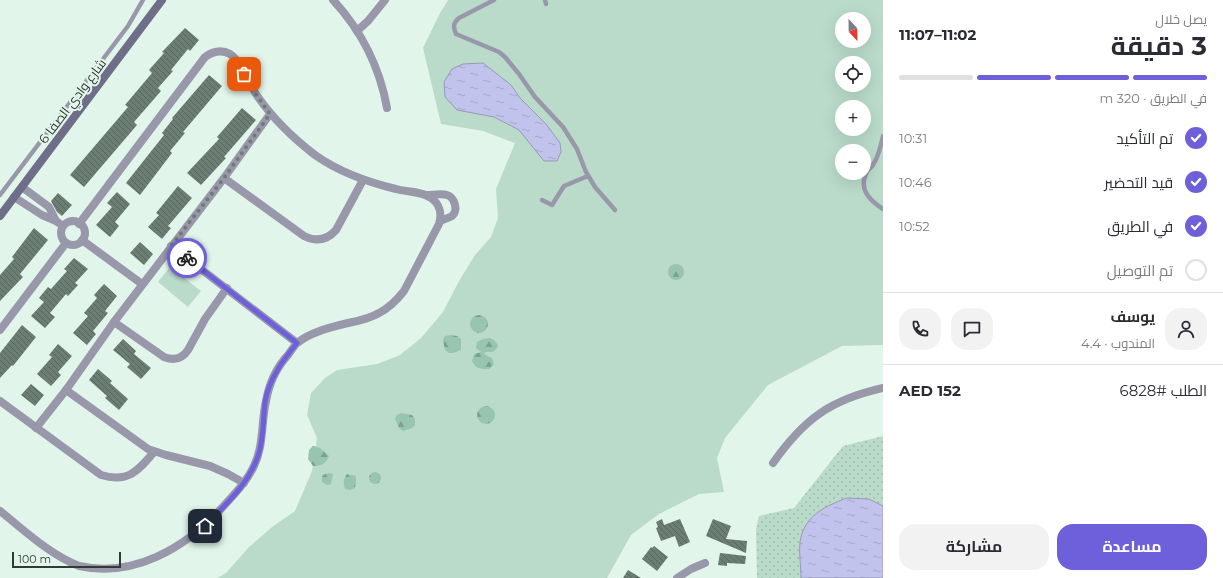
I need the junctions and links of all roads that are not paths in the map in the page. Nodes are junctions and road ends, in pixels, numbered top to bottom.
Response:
1 (143, 0) edge
2 (162, 0) edge
3 (333, 0) edge
4 (385, 0) edge
5 (494, 0) edge
6 (357, 31) junction
7 (387, 108) dead end
8 (270, 114) junction
9 (883, 136) edge
10 (881, 155) edge
11 (588, 176) junction
12 (224, 178) junction
13 (363, 180) junction
14 (22, 187) junction
15 (0, 195) edge
16 (35, 196) junction
17 (428, 196) junction
18 (14, 197) junction
19 (542, 200) dead end
20 (27, 206) junction
21 (883, 209) edge
22 (615, 210) dead end
23 (0, 216) edge
24 (440, 221) junction
25 (60, 224) junction
26 (79, 224) junction
27 (82, 240) junction
28 (66, 243) junction
29 (171, 246) junction
30 (142, 284) junction
31 (227, 288) junction
32 (114, 322) junction
33 (0, 330) edge
34 (297, 343) junction
35 (883, 388) edge
36 (66, 390) junction
37 (0, 401) edge
38 (36, 428) junction
39 (154, 452) junction
40 (773, 463) dead end
41 (244, 483) junction
42 (0, 512) edge
43 (705, 563) dead end
44 (677, 578) edge

1 - 15 lane
2 - 14 main road, شارع وادي الصفا 6
3 - 6 street
4 - 6 street
5 - 11 lane
6 - 7 street
8 - 12 street
8 - 13 street
8 - 26 street
9 - 10 lane
10 - 21 lane
11 - 19 lane
11 - 22 lane
12 - 13 street
12 - 29 street
13 - 17 street
14 - 16 street
14 - 18 main road, شارع وادي الصفا 6
16 - 20 street
16 - 25 street
17 - 24 street
17 - 24 street
18 - 20 street
18 - 23 main road, شارع وادي الصفا 6
20 - 25 street
24 - 34 street
25 - 26 street
25 - 28 street
26 - 27 street
27 - 28 street
27 - 30 street
28 - 33 street
29 - 30 street
29 - 31 street
30 - 32 street
31 - 32 street
31 - 34 street
32 - 36 street
34 - 41 street
35 - 40 street
36 - 38 street
36 - 39 street
37 - 38 street
38 - 39 street
39 - 41 street
41 - 42 street
43 - 44 street

